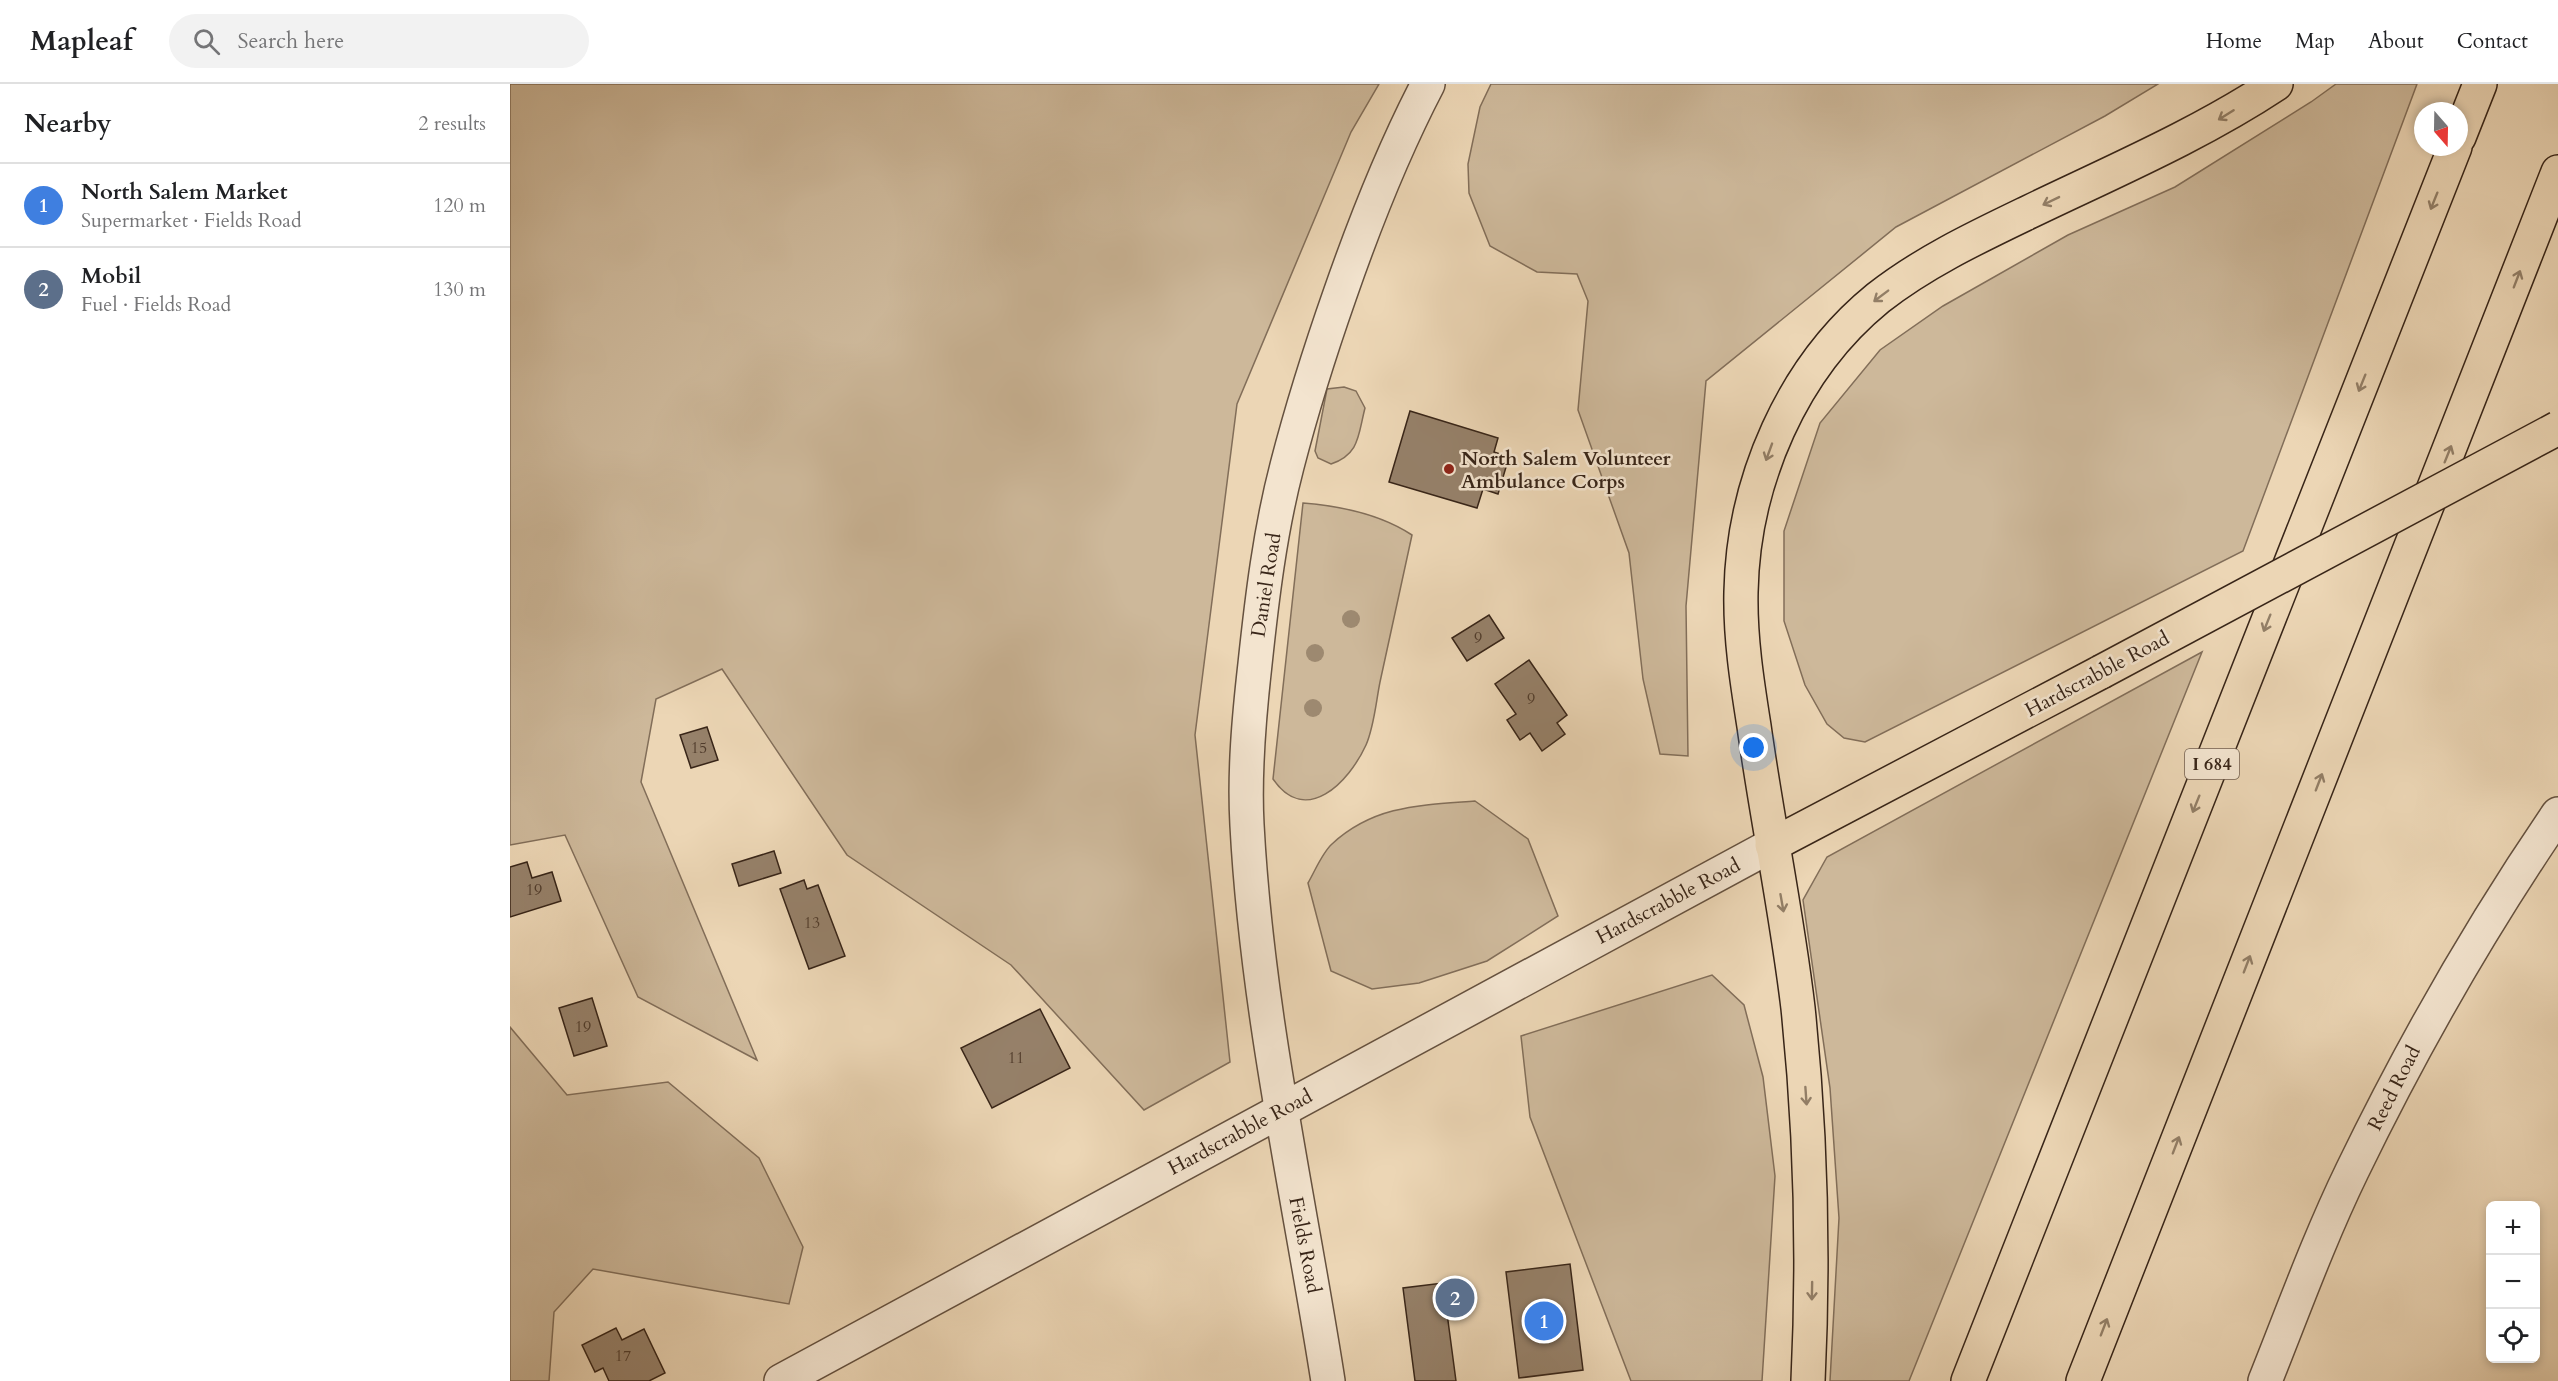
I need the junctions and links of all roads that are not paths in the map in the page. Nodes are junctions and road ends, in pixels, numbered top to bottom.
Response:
1 (1428, 84) edge
2 (2276, 84) edge
3 (2480, 84) edge
4 (2468, 114) edge
5 (2451, 156) edge
6 (2558, 172) edge
7 (2558, 428) edge
8 (2558, 814) edge
9 (1772, 845) junction
10 (1279, 1110) junction
11 (781, 1381) edge
12 (1329, 1381) edge
13 (1808, 1381) edge
14 (1968, 1381) edge
15 (2083, 1381) edge
16 (2265, 1381) edge

1 - 10 street, Daniel Road
2 -> 9 main road
3 - 4 main road
5 -> 14 main road, I 684
15 -> 6 main road
7 - 9 main road, Hardscrabble Road, bridge
8 - 16 street, Reed Road
9 - 10 street, Hardscrabble Road
9 -> 13 main road
10 - 11 street, Hardscrabble Road
10 - 12 street, Fields Road

